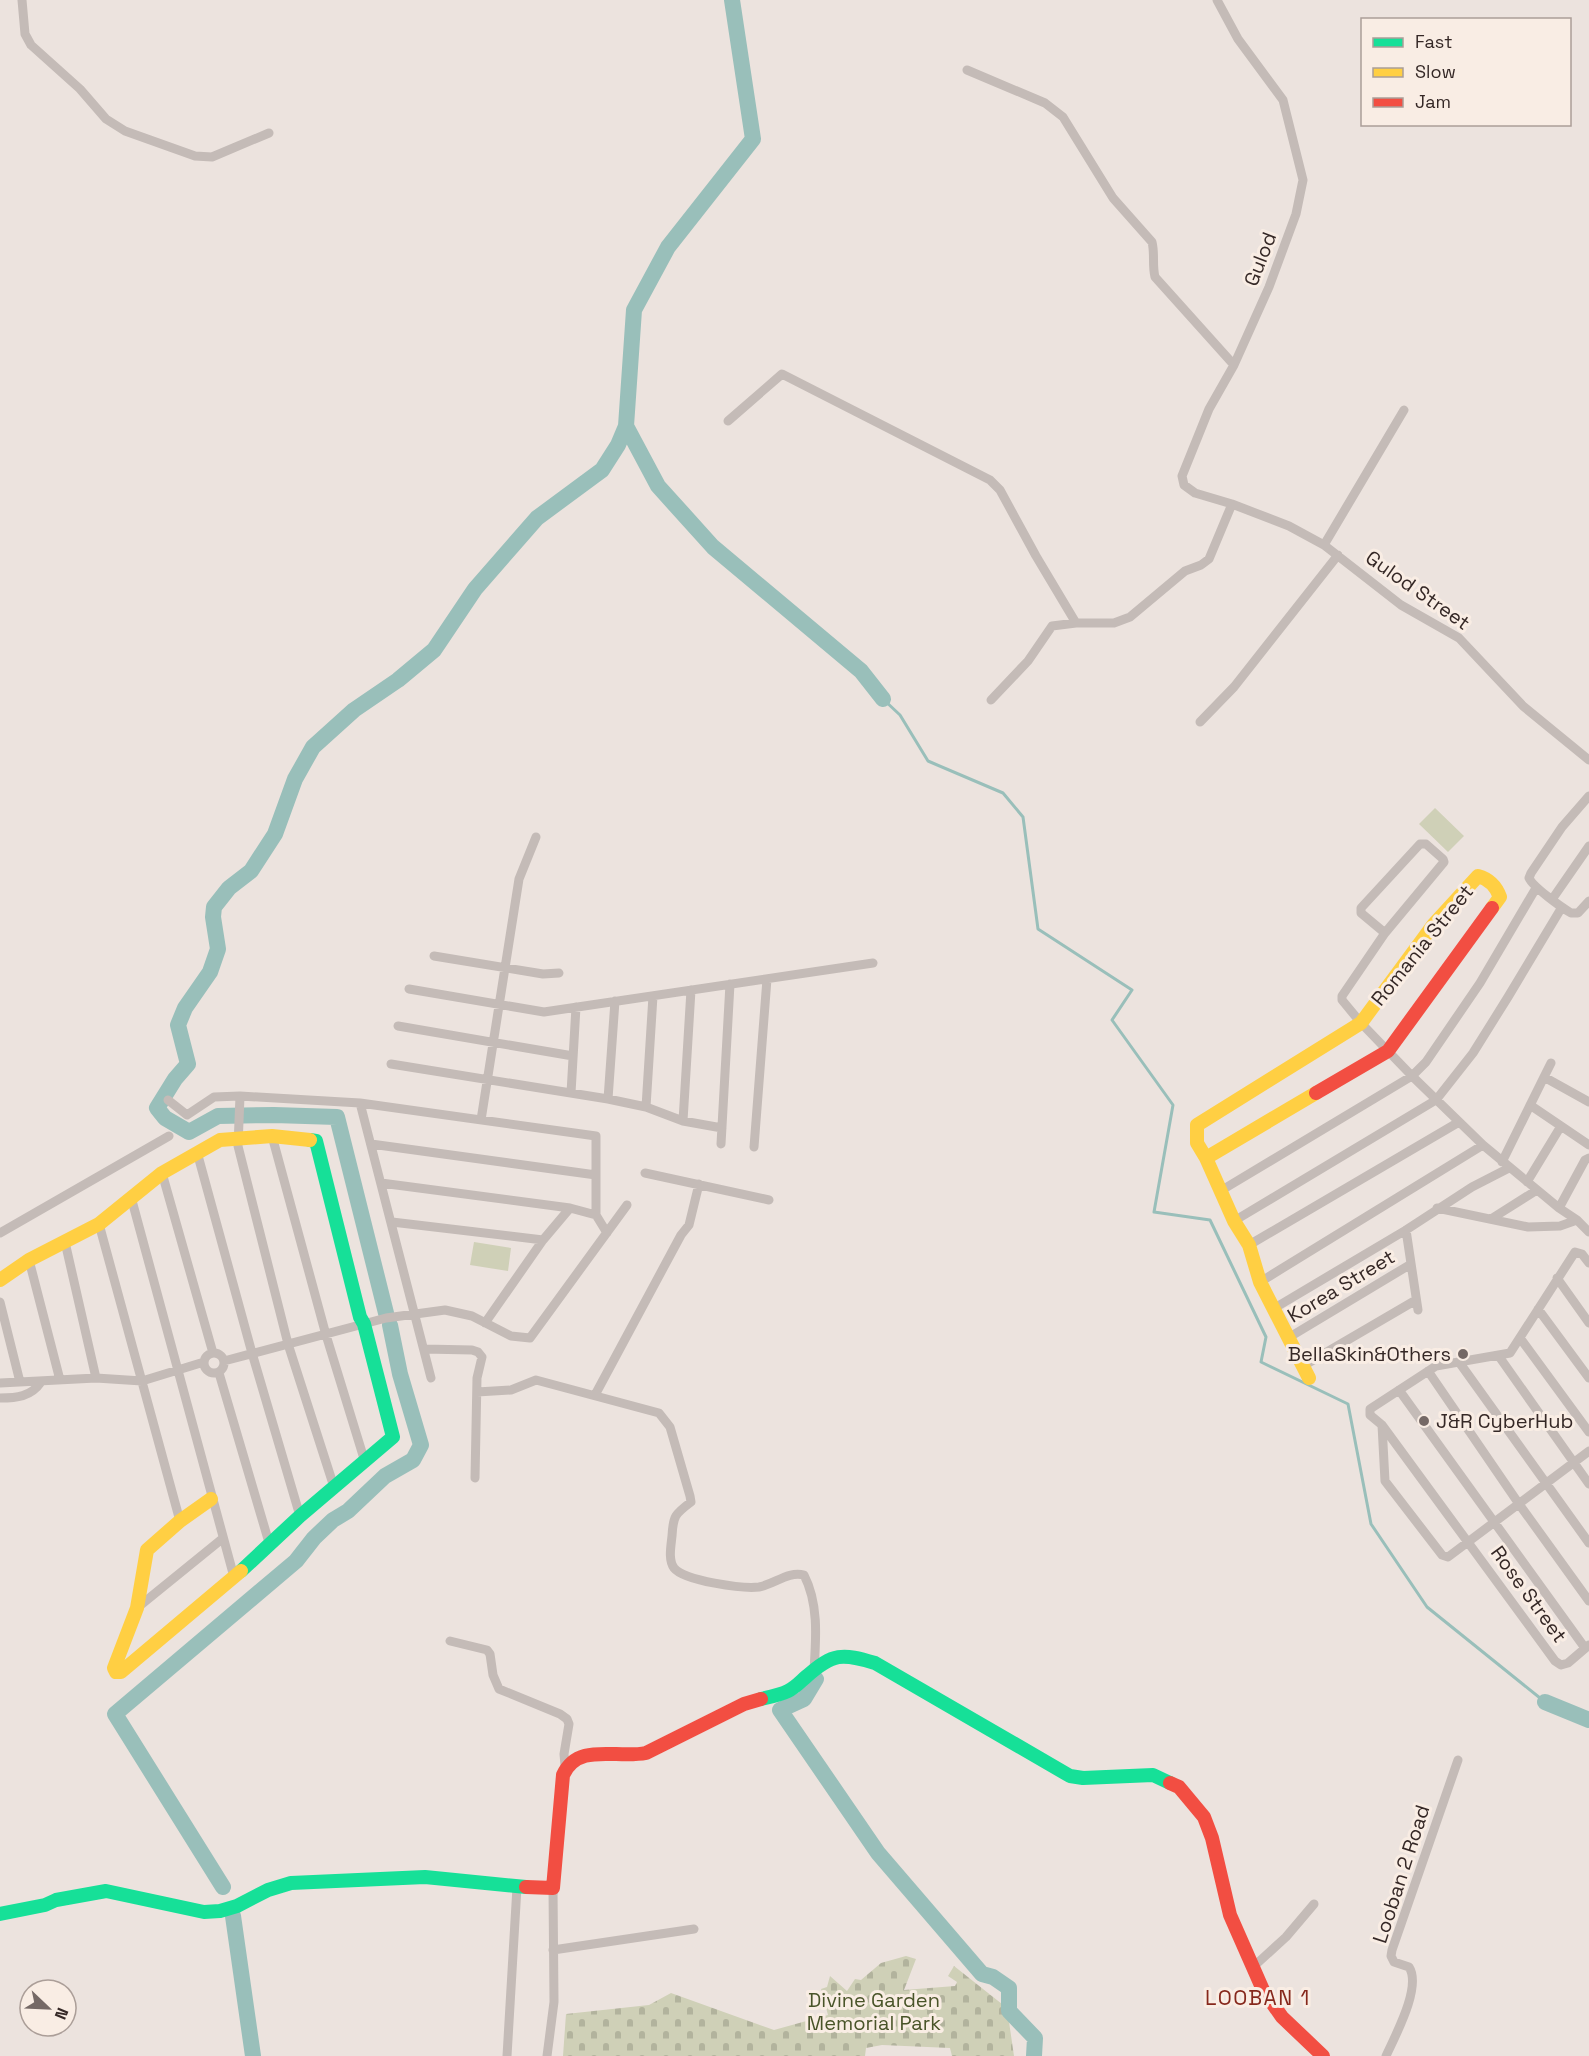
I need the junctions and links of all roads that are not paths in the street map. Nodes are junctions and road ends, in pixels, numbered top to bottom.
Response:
1 (21, 0) edge
2 (1217, 0) edge
3 (967, 70) dead end
4 (269, 133) dead end
5 (1234, 365) junction
6 (1404, 410) dead end
7 (728, 420) dead end
8 (1232, 504) junction
9 (1324, 545) junction
10 (1338, 555) junction
11 (1076, 623) junction
12 (991, 700) dead end
13 (1200, 722) dead end
14 (1589, 760) edge
15 (1589, 796) edge
16 (536, 837) dead end
17 (1589, 846) edge
18 (1536, 888) junction
19 (1552, 898) junction
20 (1589, 901) edge
21 (1562, 907) junction
22 (1385, 933) junction
23 (434, 956) dead end
24 (873, 963) dead end
25 (505, 967) junction
26 (559, 973) dead end
27 (767, 979) junction
28 (730, 984) junction
29 (409, 989) dead end
30 (691, 990) junction
31 (653, 996) junction
32 (615, 1001) junction
33 (499, 1004) junction
34 (576, 1007) junction
35 (1360, 1023) junction
36 (398, 1026) dead end
37 (493, 1042) junction
38 (1388, 1051) junction
39 (573, 1056) junction
40 (1551, 1063) dead end
41 (391, 1064) dead end
42 (1412, 1076) junction
43 (1545, 1077) junction
44 (487, 1080) junction
45 (571, 1093) junction
46 (240, 1096) junction
47 (608, 1099) junction
48 (168, 1100) dead end
49 (1436, 1100) junction
50 (1589, 1102) edge
51 (360, 1103) junction
52 (1530, 1105) junction
53 (646, 1107) junction
54 (481, 1120) junction
55 (683, 1121) junction
56 (1459, 1122) junction
57 (1561, 1126) junction
58 (722, 1128) junction
59 (169, 1136) dead end
60 (272, 1136) junction
61 (238, 1137) junction
62 (371, 1144) junction
63 (721, 1144) dead end
64 (1483, 1144) junction
65 (1589, 1145) edge
66 (754, 1148) dead end
67 (198, 1152) junction
68 (1206, 1158) junction
69 (1589, 1158) edge
70 (1505, 1165) junction
71 (162, 1173) junction
72 (645, 1173) dead end
73 (596, 1175) junction
74 (1527, 1182) junction
75 (381, 1183) junction
76 (699, 1185) junction
77 (1222, 1190) junction
78 (1537, 1190) junction
79 (131, 1197) junction
80 (769, 1200) dead end
81 (627, 1205) dead end
82 (570, 1208) junction
83 (1437, 1208) junction
84 (1559, 1208) junction
85 (596, 1215) junction
86 (1491, 1219) junction
87 (1577, 1220) junction
88 (1234, 1221) junction
89 (392, 1222) junction
90 (99, 1224) junction
91 (1406, 1230) junction
92 (1589, 1232) edge
93 (0, 1233) edge
94 (607, 1233) junction
95 (543, 1240) junction
96 (65, 1242) junction
97 (1249, 1245) junction
98 (29, 1260) junction
99 (1589, 1263) edge
100 (1411, 1264) junction
101 (1557, 1278) junction
102 (0, 1280) edge
103 (1260, 1282) junction
104 (0, 1302) edge
105 (1273, 1309) junction
106 (1538, 1309) junction
107 (416, 1314) junction
108 (485, 1323) junction
109 (1589, 1323) edge
110 (364, 1324) junction
111 (326, 1335) junction
112 (1288, 1338) junction
113 (1520, 1338) junction
114 (288, 1344) junction
115 (424, 1349) junction
116 (213, 1353) junction
117 (252, 1353) junction
118 (1498, 1355) junction
119 (224, 1361) junction
120 (204, 1362) junction
121 (1459, 1362) junction
122 (179, 1371) junction
123 (1428, 1371) junction
124 (1306, 1372) joint
125 (219, 1373) junction
126 (96, 1378) junction
127 (431, 1378) dead end
128 (1589, 1378) edge
129 (60, 1380) junction
130 (142, 1381) junction
131 (20, 1382) junction
132 (41, 1382) junction
133 (0, 1383) edge
134 (1399, 1390) junction
135 (477, 1392) junction
136 (596, 1395) junction
137 (0, 1398) edge
138 (1382, 1425) junction
139 (1589, 1432) edge
140 (1589, 1451) edge
141 (365, 1462) junction
142 (1573, 1463) junction
143 (475, 1478) dead end
144 (1547, 1483) junction
145 (1589, 1484) edge
146 (334, 1487) junction
147 (211, 1499) junction
148 (1519, 1504) junction
149 (300, 1516) junction
150 (180, 1521) junction
151 (1493, 1523) junction
152 (222, 1539) junction
153 (1468, 1542) junction
154 (1589, 1543) edge
155 (270, 1546) junction
156 (234, 1577) junction
157 (1589, 1601) edge
158 (136, 1608) junction
159 (450, 1641) dead end
160 (1587, 1646) edge
161 (814, 1670) junction
162 (1458, 1761) dead end
163 (566, 1765) junction
164 (517, 1887) junction
165 (553, 1888) junction
166 (1314, 1904) dead end
167 (0, 1914) edge
168 (694, 1929) dead end
169 (553, 1950) junction
170 (1252, 1968) junction
171 (507, 2056) edge
172 (547, 2056) edge
173 (1323, 2056) edge
174 (1386, 2056) edge

1 - 4 street
2 - 5 street, Gulod
3 - 5 street
5 - 8 street, Gulod
6 - 9 street
7 - 11 street
8 - 9 street, Gulod Street
8 - 11 street
9 - 10 street, Gulod Street
10 - 13 street
10 - 14 street, Gulod Street
11 - 12 street
15 - 18 street
16 - 25 street
17 - 19 street
18 - 19 street
18 - 42 street
19 - 21 street
20 - 21 street
21 - 49 street
22 - 22 street
22 - 35 street
23 - 25 street
24 - 27 street
25 - 26 street
25 - 33 street
27 - 28 street
27 - 66 street
28 - 30 street
28 - 58 street
29 - 33 street
30 - 31 street
30 - 55 street
31 - 32 street
31 - 53 street
32 - 34 street
32 - 47 street
33 - 34 street
33 - 37 street
34 - 39 street
35 - 38 street
35 - 38 street, Romania Street
35 - 68 street
36 - 37 street
37 - 39 street
37 - 44 street
38 - 42 street
38 - 68 street
39 - 45 street
40 - 43 street
41 - 44 street
42 - 49 street
42 - 77 street
43 - 50 street
43 - 52 street
44 - 45 street
44 - 54 street
45 - 47 street
46 - 48 street
46 - 51 street
46 - 61 street
47 - 53 street
49 - 56 street
49 - 88 street
51 - 54 street
51 - 62 street
52 - 57 street
52 - 70 street
53 - 55 street
54 - 73 street
55 - 58 street
56 - 64 street
56 - 97 street
57 - 65 street
57 - 74 street
58 - 63 street
59 - 93 street
60 - 61 street
60 - 110 street
60 - 111 street
61 - 67 street
61 - 114 street
62 - 73 street
62 - 75 street
64 - 70 street
64 - 103 street
67 - 71 street
67 - 117 street
68 - 77 street
69 - 84 street
70 - 74 street
70 - 83 street
71 - 79 street
71 - 116 street
72 - 76 street
73 - 85 street
74 - 78 street
75 - 82 street
75 - 89 street
76 - 80 street
76 - 136 street
77 - 88 street
78 - 84 street
78 - 86 street
79 - 90 street
79 - 122 street
81 - 94 street
82 - 85 street
82 - 95 street
83 - 86 street
83 - 91 street
84 - 87 street
85 - 94 street
86 - 87 street
87 - 92 street
88 - 97 street
89 - 95 street
89 - 107 street
90 - 96 street
90 - 130 street
91 - 100 street
91 - 105 street
94 - 108 street
95 - 108 street
96 - 98 street
96 - 126 street
97 - 103 street
98 - 102 street
98 - 129 street
99 - 101 street
100 - 112 street, Korea Street
100 - 124 street
101 - 106 street
101 - 109 street
103 - 105 street
104 - 131 street
105 - 112 street
106 - 113 street
106 - 128 street
107 - 108 street
107 - 110 street
107 - 115 street
110 - 111 street
110 - 141 street
111 - 114 street
111 - 141 street
112 - 124 street
113 - 118 street
113 - 139 street
114 - 117 street
114 - 146 street
115 - 127 street
115 - 135 street
116 - 119 street
116 - 120 street
117 - 119 street
117 - 149 street
118 - 121 street
118 - 142 street
119 - 125 street
120 - 122 street
120 - 125 street
121 - 123 street
121 - 144 street
122 - 130 street
122 - 147 street
123 - 134 street
123 - 148 street
125 - 155 street
126 - 129 street
126 - 130 street
129 - 132 street
130 - 150 street
131 - 132 street
131 - 133 street
132 - 137 street
134 - 138 street
134 - 151 street
135 - 136 street
135 - 143 street
136 - 161 street
138 - 153 street, Rose Street
138 - 153 street
140 - 142 street
141 - 146 street
142 - 144 street
142 - 145 street
144 - 148 street
144 - 154 street
146 - 149 street
147 - 150 street
147 - 152 street
148 - 151 street
148 - 157 street
149 - 155 street
150 - 158 street
151 - 153 street
151 - 160 street
152 - 156 street
152 - 158 street
153 - 160 street, Rose Street
155 - 156 street
156 - 158 street
159 - 163 street
161 - 163 street
161 - 170 street
162 - 174 street, Looban 2 Road
163 - 165 street
164 - 165 street
164 - 167 street
164 - 171 street
165 - 169 street
166 - 170 street
168 - 169 street
169 - 172 street
170 - 173 street

